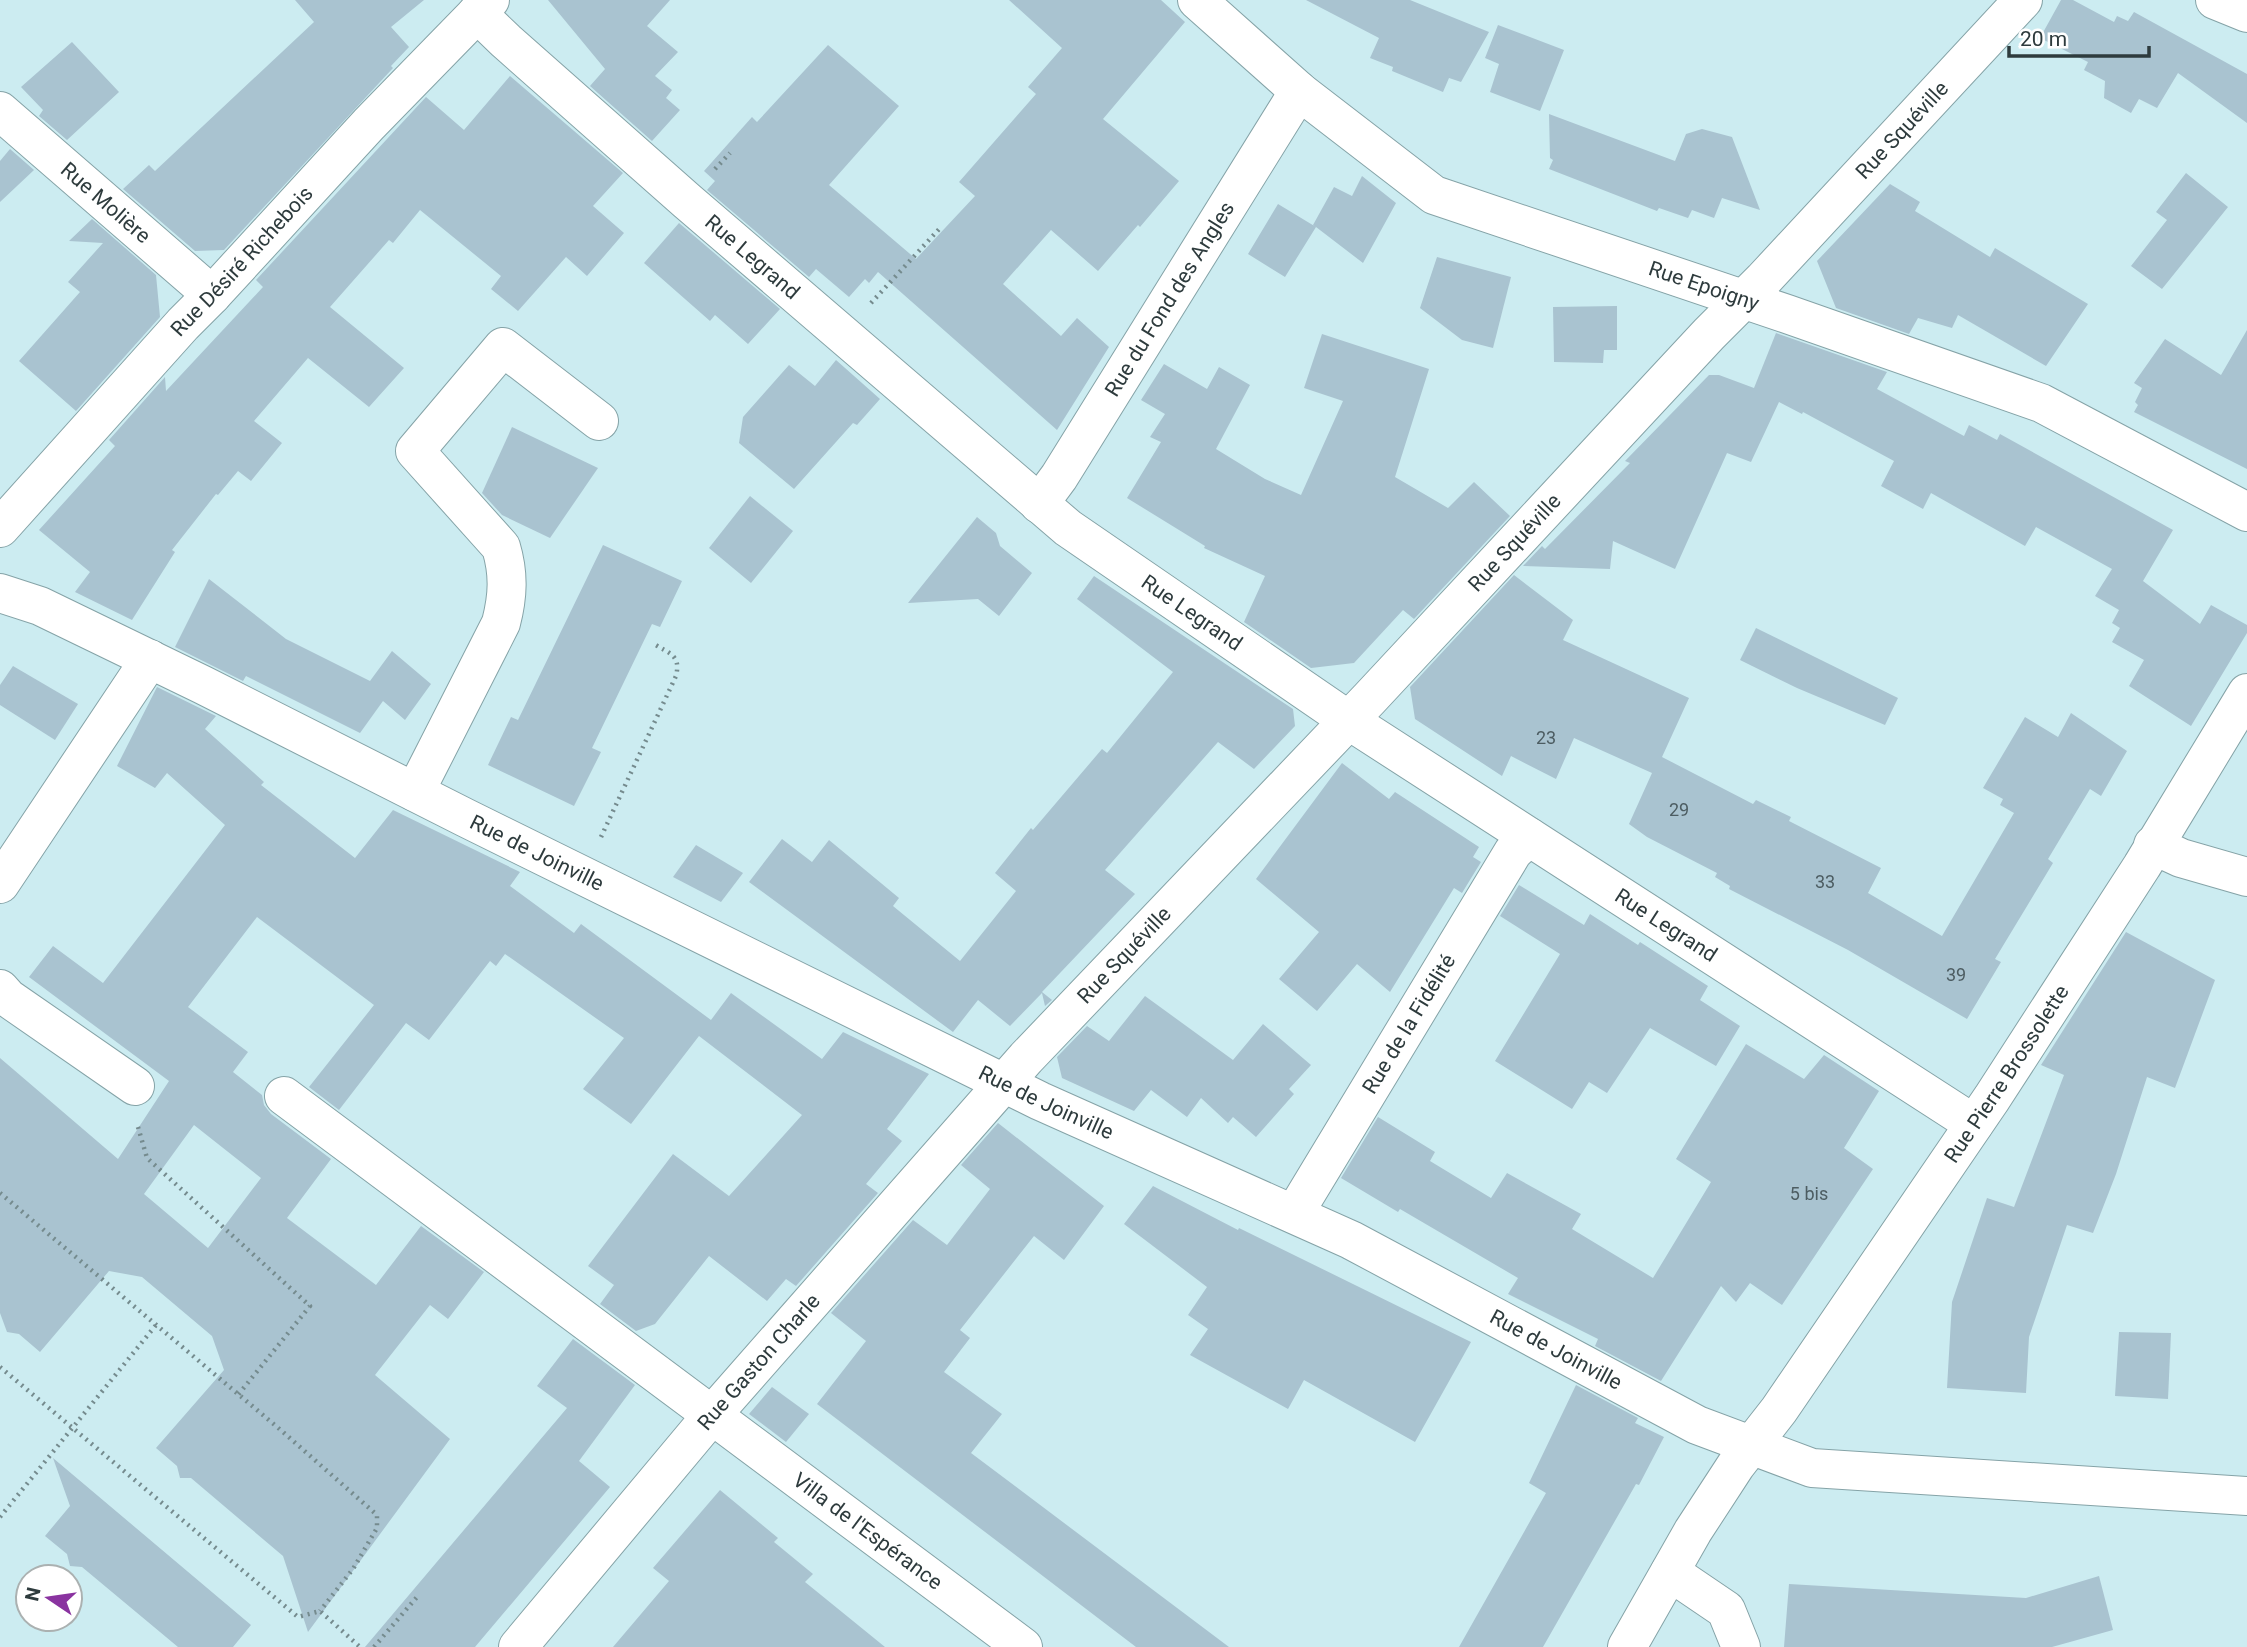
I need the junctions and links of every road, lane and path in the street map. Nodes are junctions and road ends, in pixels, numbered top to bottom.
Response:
1 (1196, 0) edge
2 (2023, 0) edge
3 (2215, 0) edge
4 (484, 6) edge
5 (2247, 13) edge
6 (1299, 91) junction
7 (1, 114) edge
8 (941, 226) dead end
9 (212, 295) junction
10 (1744, 299) junction
11 (842, 335) junction
12 (599, 421) dead end
13 (1039, 504) junction
14 (2247, 512) edge
15 (0, 528) edge
16 (0, 593) edge
17 (654, 644) dead end
18 (150, 659) junction
19 (2247, 693) edge
20 (1348, 720) junction
21 (415, 792) junction
22 (1529, 837) junction
23 (2153, 845) junction
24 (582, 876) junction
25 (2247, 877) edge
26 (0, 884) edge
27 (0, 989) edge
28 (1005, 1083) junction
29 (135, 1086) joint
30 (284, 1096) dead end
31 (1974, 1124) junction
32 (0, 1193) edge
33 (1294, 1214) junction
34 (156, 1325) junction
35 (0, 1367) edge
36 (239, 1395) junction
37 (712, 1415) junction
38 (72, 1427) junction
39 (1752, 1446) junction
40 (2247, 1496) edge
41 (0, 1517) edge
42 (1670, 1572) junction
43 (417, 1597) dead end
44 (320, 1611) junction
45 (360, 1647) edge
46 (374, 1647) edge
47 (517, 1647) edge
48 (1023, 1647) edge
49 (1627, 1647) edge
50 (1741, 1647) edge

1 - 6 street, Rue Epoigny
2 - 10 street, Rue Squéville
3 - 5 street
4 - 9 street, Rue Désiré Richebois
4 - 11 street, Rue Legrand
6 - 10 street, Rue Epoigny
6 - 13 street, Rue du Fond des Angles
7 - 9 street, Rue Molière
8 - 11 path
9 - 15 street, Rue Désiré Richebois
10 - 14 street, Rue Epoigny
10 - 20 street, Rue Squéville
11 - 13 street, Rue Legrand
12 - 21 street
13 - 20 street, Rue Legrand
16 - 18 street, Rue de Joinville
17 - 24 path
18 - 21 street, Rue de Joinville
18 - 26 street
19 - 23 street, Rue Pierre Brossolette
20 - 22 street, Rue Legrand
20 - 28 street, Rue Squéville
21 - 24 street, Rue de Joinville
22 - 31 street, Rue Legrand
22 - 33 street, Rue de la Fidélité
23 - 25 street
23 - 31 street, Rue Pierre Brossolette
24 - 28 street, Rue de Joinville
27 - 29 street
28 - 33 street, Rue de Joinville
28 - 37 street, Rue Gaston Charle
29 - 36 path
30 - 37 street, Villa de l'Espérance
31 - 39 street, Rue Pierre Brossolette
32 - 34 path
33 - 39 street, Rue de Joinville
34 - 36 path
34 - 38 path
35 - 38 path
36 - 44 path
37 - 47 street, Rue Gaston Charle
37 - 48 street, Villa de l'Espérance
38 - 41 path
38 - 44 path
39 - 40 street, Rue de Joinville
39 - 42 street, Rue Pierre Brossolette
42 - 49 street, Rue Pierre Brossolette
42 - 50 street
43 - 46 path
44 - 45 path

